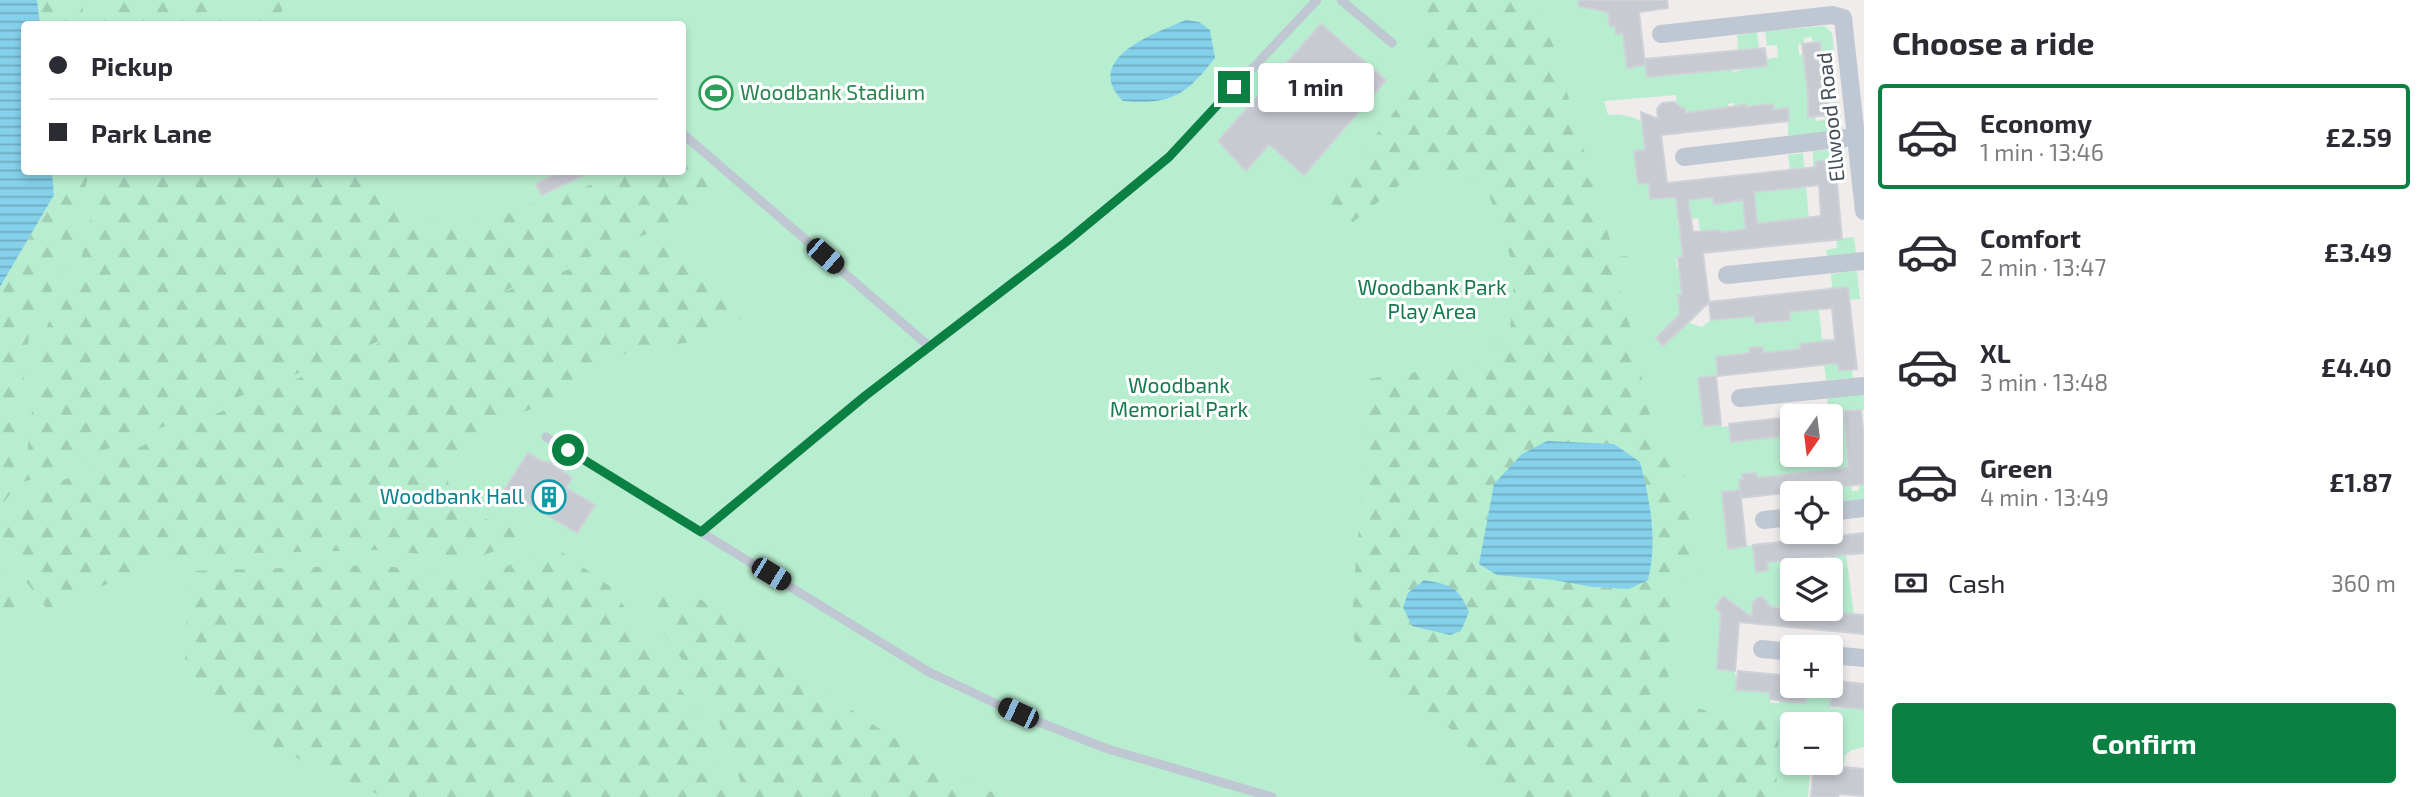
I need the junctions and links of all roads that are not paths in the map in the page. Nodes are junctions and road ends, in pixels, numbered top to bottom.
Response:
1 (1317, 0) edge
2 (1342, 0) edge
3 (1661, 34) dead end
4 (1392, 43) dead end
5 (1858, 103) edge
6 (686, 135) edge
7 (1855, 137) junction
8 (1684, 158) dead end
9 (1864, 211) edge
10 (1864, 261) edge
11 (1727, 275) dead end
12 (930, 347) junction
13 (1864, 386) edge
14 (1740, 398) dead end
15 (546, 437) dead end
16 (1864, 508) edge
17 (1843, 510) edge
18 (1780, 518) edge
19 (1764, 520) dead end
20 (701, 532) junction
21 (1762, 649) dead end
22 (1780, 651) edge
23 (1843, 656) edge
24 (1864, 658) edge
25 (1272, 797) edge

1 - 12 lane
2 - 4 lane
3 - 5 street, Ellwood Road
5 - 7 street, Ellwood Road
6 - 12 lane
7 - 8 street
7 - 9 street, Ellwood Road
10 - 11 street
12 - 20 lane
13 - 14 street
15 - 20 lane
16 - 17 street
18 - 19 street
20 - 25 lane
21 - 22 street
23 - 24 street

